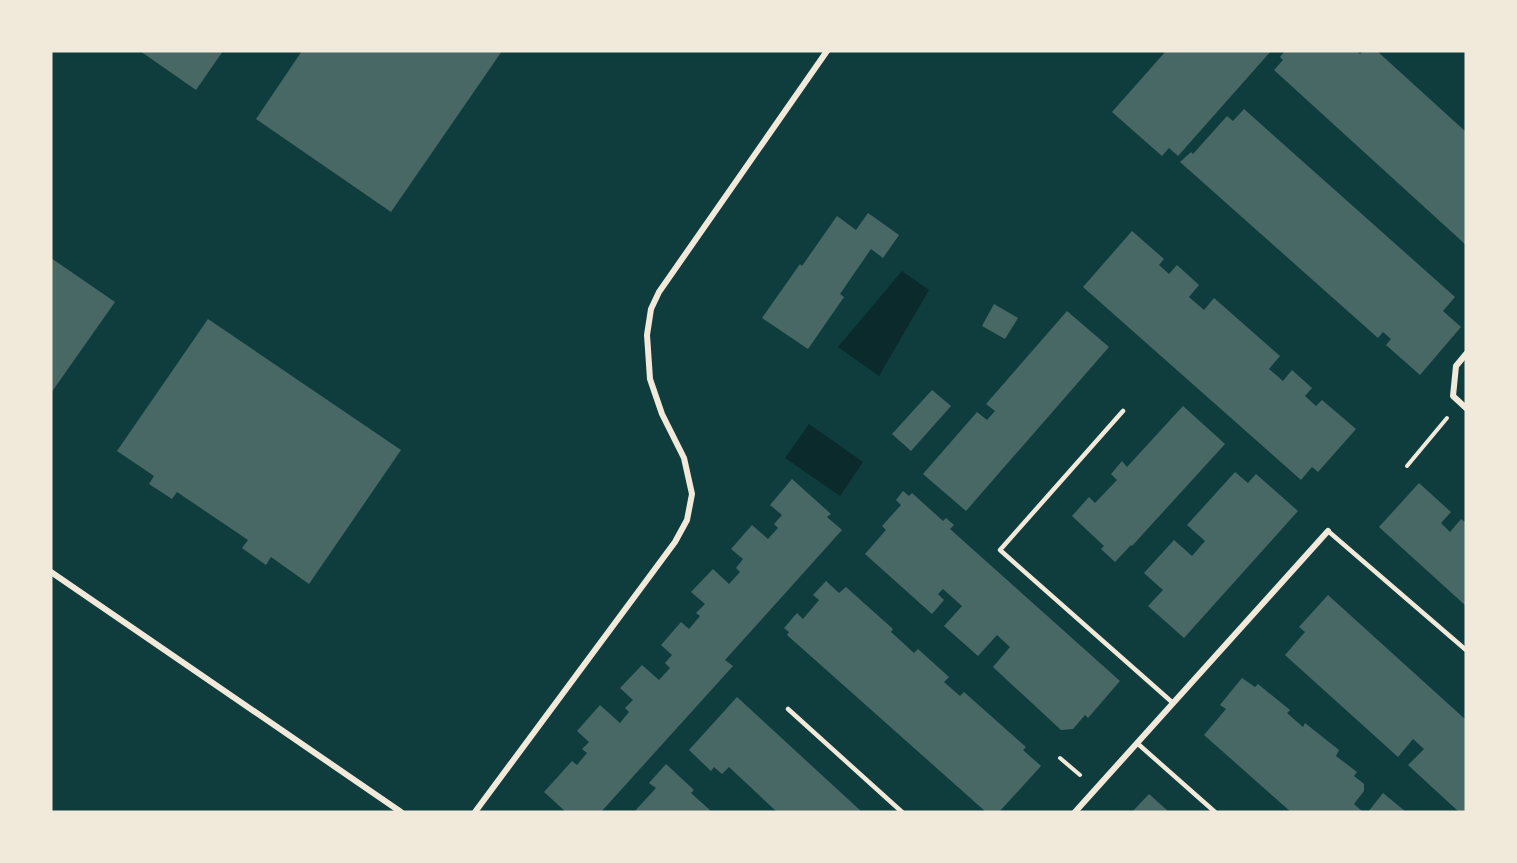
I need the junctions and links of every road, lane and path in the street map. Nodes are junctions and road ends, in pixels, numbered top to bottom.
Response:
1 (827, 51) edge
2 (1466, 354) edge
3 (1460, 402) junction
4 (1466, 408) edge
5 (1123, 411) dead end
6 (1407, 466) dead end
7 (1328, 531) joint
8 (51, 572) edge
9 (1466, 650) edge
10 (1173, 703) junction
11 (788, 709) dead end
12 (1137, 743) junction
13 (401, 812) edge
14 (475, 812) edge
15 (902, 812) edge
16 (1075, 812) edge
17 (1215, 812) edge

1 - 14 street
2 - 3 street
3 - 4 street
3 - 6 path
5 - 10 lane
7 - 9 lane
7 - 10 street
8 - 13 street
10 - 12 street
11 - 15 lane
12 - 16 street
12 - 17 lane

